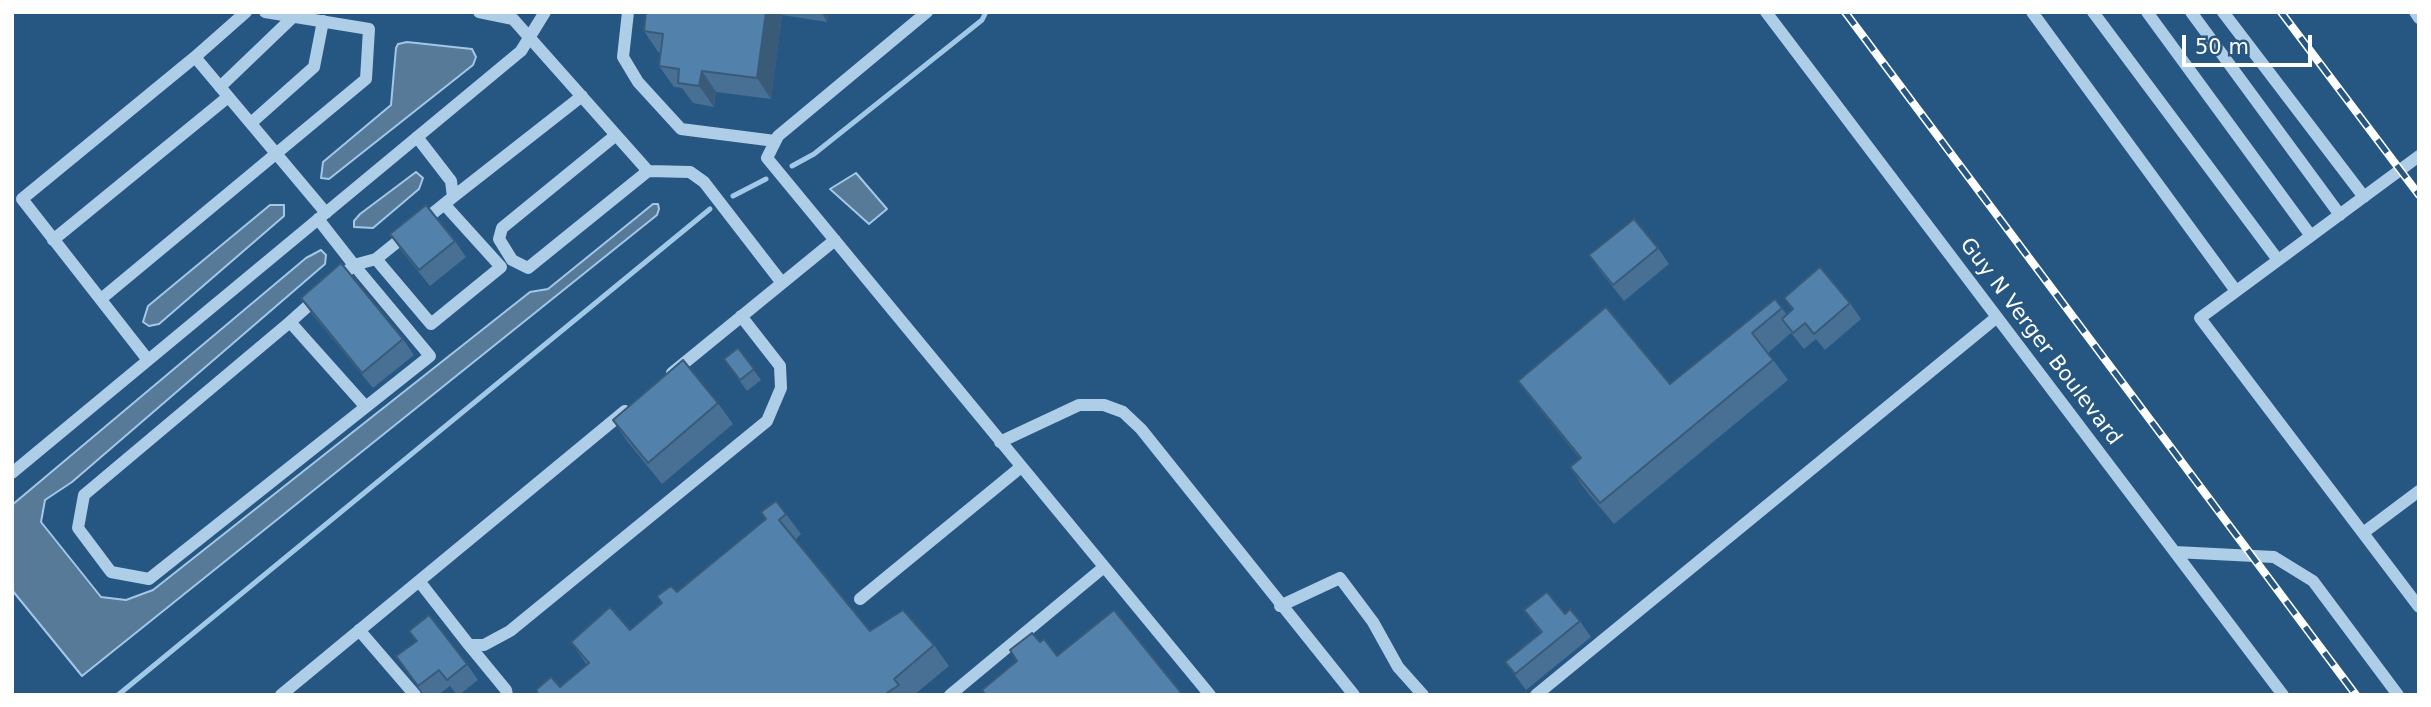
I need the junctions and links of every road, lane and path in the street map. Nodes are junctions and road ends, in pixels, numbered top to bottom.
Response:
1 (246, 12) edge
2 (265, 12) edge
3 (479, 12) edge
4 (544, 12) edge
5 (628, 12) edge
6 (926, 12) edge
7 (1766, 12) edge
8 (2032, 12) edge
9 (2093, 12) edge
10 (2147, 12) edge
11 (2191, 12) edge
12 (2223, 12) edge
13 (2415, 12) edge
14 (293, 17) junction
15 (2419, 18) edge
16 (323, 22) junction
17 (530, 38) junction
18 (195, 57) junction
19 (224, 92) junction
20 (582, 96) junction
21 (251, 124) junction
22 (616, 135) junction
23 (417, 137) junction
24 (775, 141) junction
25 (277, 155) junction
26 (2419, 156) edge
27 (648, 170) junction
28 (2364, 197) junction
29 (449, 200) junction
30 (2340, 215) junction
31 (322, 216) junction
32 (2311, 236) junction
33 (54, 240) junction
34 (835, 240) junction
35 (376, 259) junction
36 (2277, 260) junction
37 (354, 265) junction
38 (782, 283) junction
39 (2236, 291) junction
40 (101, 299) junction
41 (741, 316) junction
42 (1997, 317) junction
43 (290, 322) junction
44 (148, 360) junction
45 (658, 384) edge
46 (637, 401) edge
47 (365, 406) junction
48 (1000, 442) junction
49 (1021, 467) junction
50 (12, 473) edge
51 (2419, 491) edge
52 (2363, 533) junction
53 (2175, 552) junction
54 (1104, 567) junction
55 (419, 581) junction
56 (860, 599) dead end
57 (1280, 606) junction
58 (2419, 607) edge
59 (359, 630) junction
60 (469, 645) junction
61 (281, 695) edge
62 (415, 695) edge
63 (506, 695) edge
64 (950, 695) edge
65 (1210, 695) edge
66 (1354, 695) edge
67 (1423, 695) edge
68 (1536, 695) edge
69 (2283, 695) edge
70 (2398, 695) edge

1 - 18 street
2 - 14 street
3 - 17 street
4 - 17 street
5 - 24 street
6 - 24 street
7 - 42 street, Guy N Verger Boulevard
8 - 39 street
9 - 36 street
10 - 32 street
11 - 30 street
12 - 28 street
13 - 15 street
14 - 16 street
14 - 19 street
16 - 21 street
16 - 25 street
17 - 20 street
17 - 23 street
18 - 19 street
18 - 33 street
19 - 21 street
19 - 33 street
20 - 22 street
20 - 29 street
21 - 25 street
22 - 27 street
22 - 27 street
23 - 29 street
23 - 31 street
24 - 34 street
25 - 31 street
25 - 40 street
26 - 28 street
27 - 38 street
28 - 30 street
29 - 35 street
29 - 35 street
30 - 32 street
31 - 37 street
31 - 44 street
32 - 36 street
33 - 40 street
34 - 38 street
34 - 48 street
35 - 37 street
36 - 39 street
37 - 43 street
37 - 47 street
38 - 41 street
39 - 52 street
40 - 44 street
41 - 45 street
41 - 60 street
42 - 53 street, Guy N Verger Boulevard
42 - 68 street
43 - 47 street
43 - 47 street
44 - 50 street
46 - 55 street
48 - 49 street
48 - 57 street
49 - 54 street
49 - 56 street
51 - 52 street
52 - 58 street
53 - 69 street, Guy N Verger Boulevard
53 - 70 street
54 - 64 street
54 - 65 street
55 - 59 street
55 - 60 street
57 - 66 street
57 - 67 street
59 - 61 street
59 - 62 street
60 - 63 street

